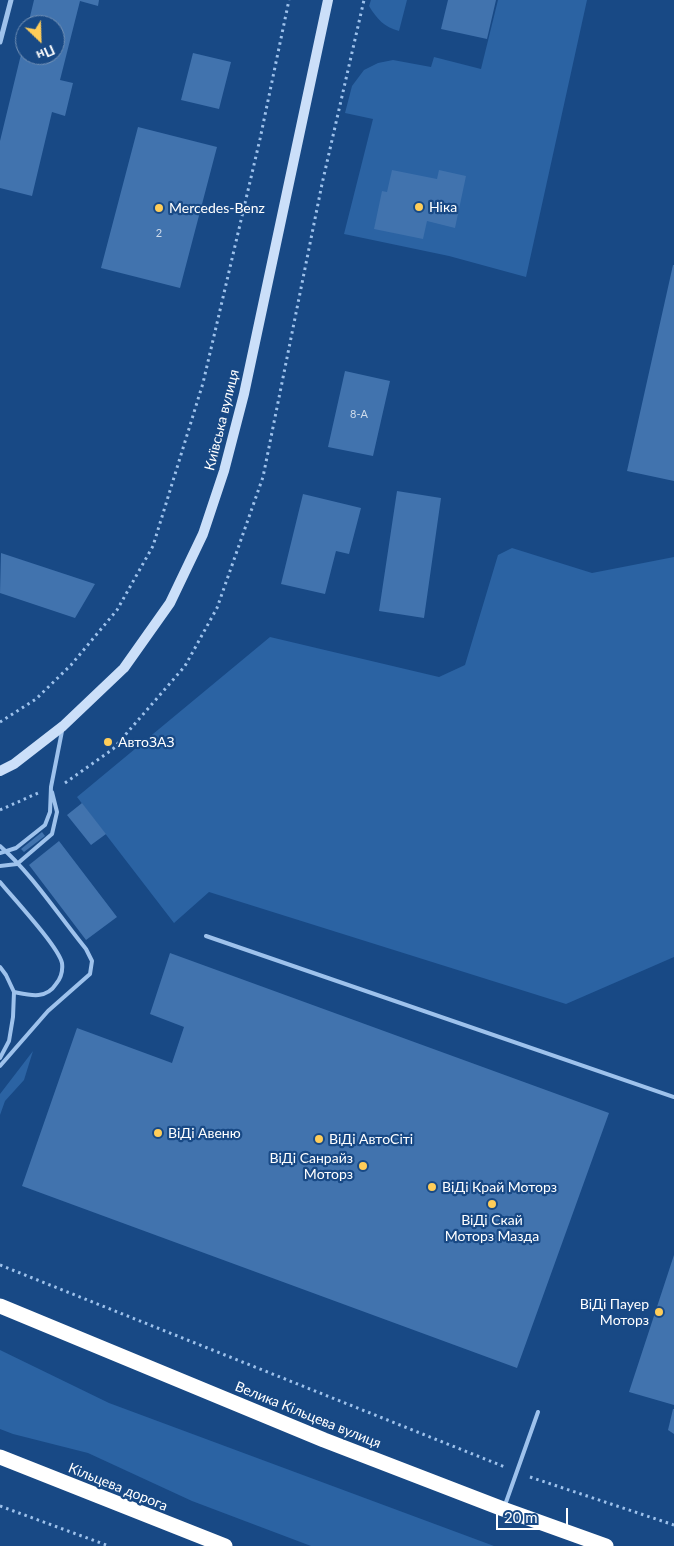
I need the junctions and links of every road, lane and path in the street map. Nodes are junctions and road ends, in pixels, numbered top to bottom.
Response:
1 (11, 0) edge
2 (289, 0) edge
3 (328, 0) edge
4 (0, 42) edge
5 (0, 722) edge
6 (63, 726) junction
7 (0, 771) edge
8 (68, 782) dead end
9 (51, 788) junction
10 (0, 810) edge
11 (0, 846) edge
12 (6, 852) junction
13 (0, 853) edge
14 (17, 864) junction
15 (0, 866) edge
16 (0, 882) edge
17 (206, 936) dead end
18 (0, 962) edge
19 (0, 967) edge
20 (6, 975) junction
21 (14, 992) junction
22 (0, 1058) edge
23 (0, 1066) edge
24 (674, 1097) edge
25 (0, 1265) edge
26 (0, 1306) edge
27 (538, 1412) dead end
28 (0, 1457) edge
29 (517, 1472) junction
30 (0, 1506) edge
31 (503, 1509) junction
32 (674, 1525) edge
33 (589, 1542) edge
34 (109, 1546) edge
35 (224, 1546) edge
36 (606, 1546) edge

1 - 4 street
2 - 5 path
3 - 6 main road, Київська вулиця
6 - 7 main road, Київська вулиця
6 - 9 lane
8 - 9 path
9 - 10 path
9 - 12 lane
9 - 14 lane
11 - 12 lane
12 - 13 lane
12 - 14 lane
14 - 15 lane
14 - 23 lane
16 - 21 lane
17 - 24 lane
18 - 20 lane
19 - 20 lane
20 - 21 lane
21 - 22 lane
25 - 29 path
26 - 31 highway, Велика Кільцева вулиця
27 - 29 lane
28 - 35 highway, Кільцева дорога
29 - 31 lane
29 - 32 path
30 - 34 path
31 - 33 highway, Велика Кільцева вулиця
33 - 36 highway, Велика Кільцева вулиця

